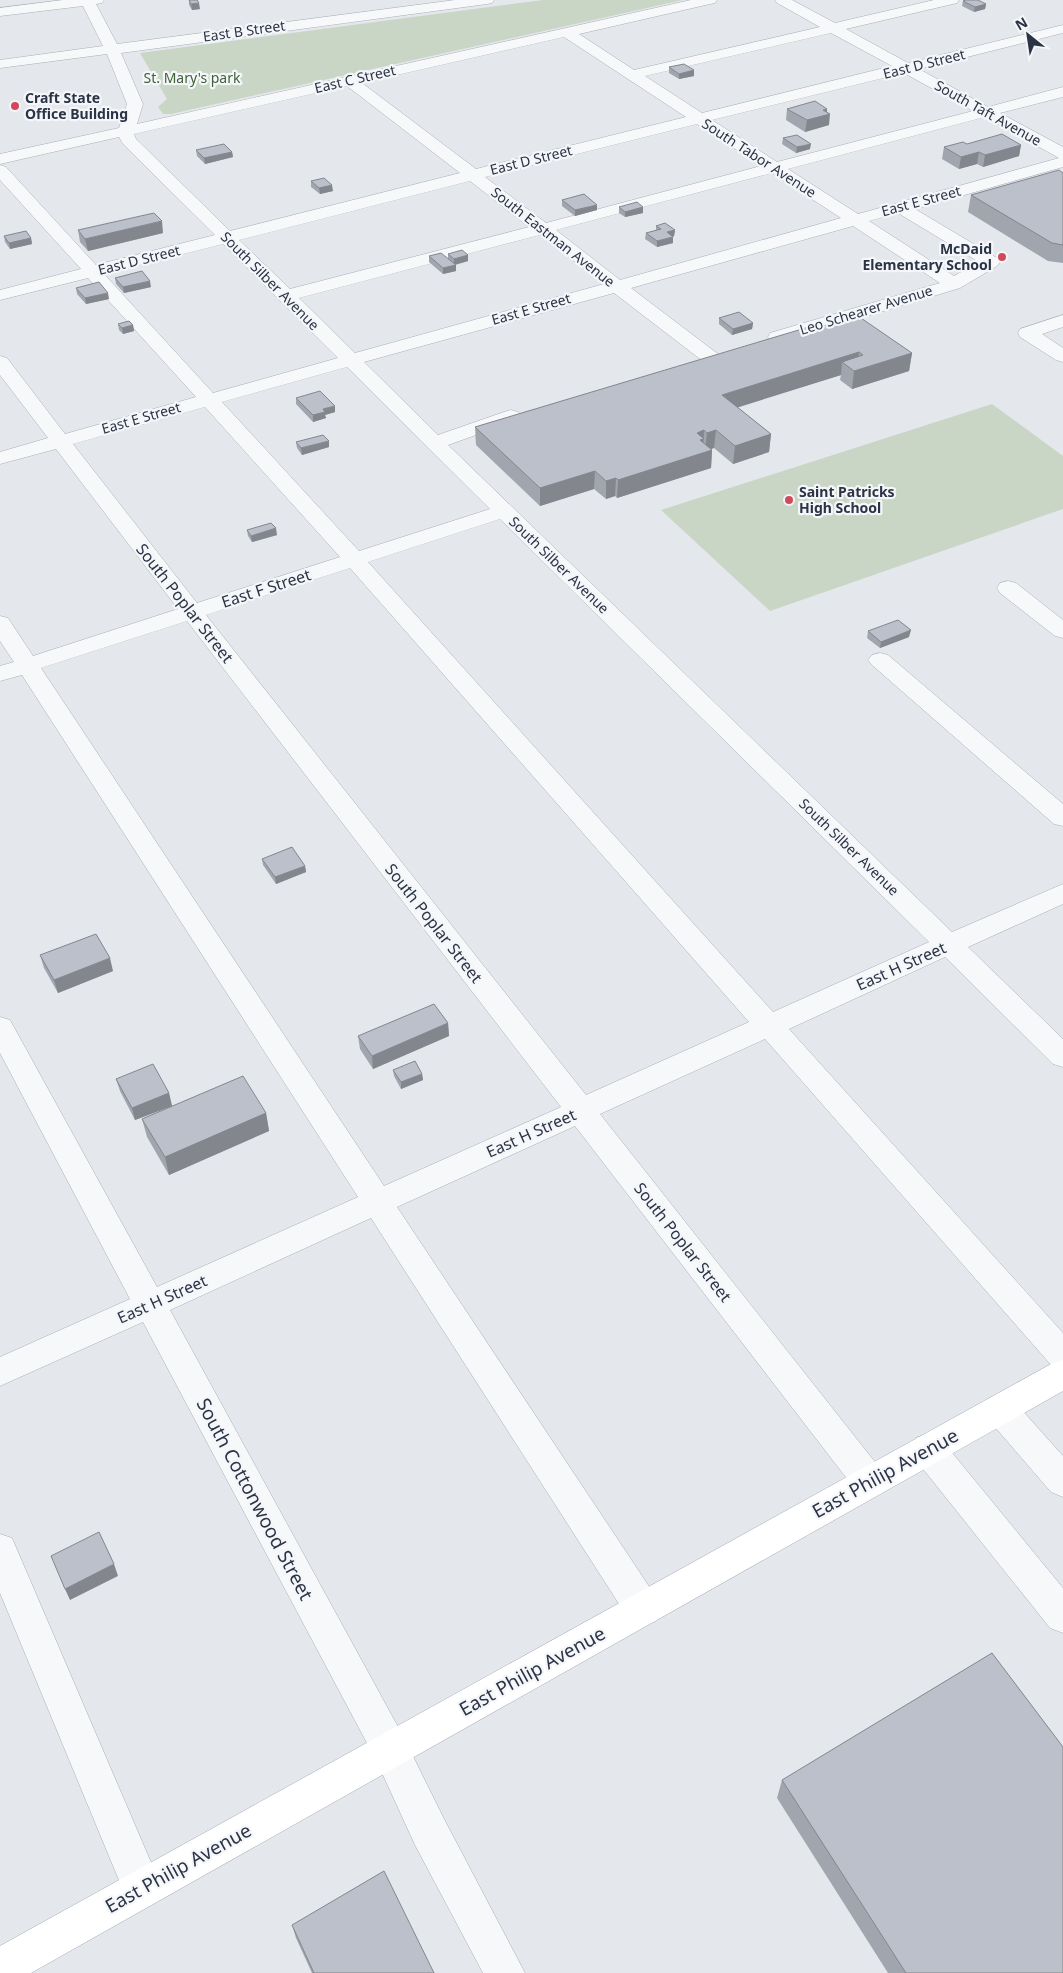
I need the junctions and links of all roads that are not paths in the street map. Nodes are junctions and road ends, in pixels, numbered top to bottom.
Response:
1 (91, 0) edge
2 (487, 0) edge
3 (710, 0) edge
4 (782, 0) edge
5 (952, 0) edge
6 (344, 4) dead end
7 (0, 12) edge
8 (353, 17) junction
9 (832, 28) junction
10 (1063, 29) edge
11 (566, 32) junction
12 (112, 49) junction
13 (0, 64) edge
14 (906, 68) junction
15 (631, 75) junction
16 (349, 80) junction
17 (1063, 92) edge
18 (985, 112) junction
19 (700, 120) junction
20 (124, 131) junction
21 (1063, 154) edge
22 (2, 159) edge
23 (1063, 162) edge
24 (774, 168) junction
25 (472, 175) junction
26 (900, 207) junction
27 (854, 220) junction
28 (542, 229) junction
29 (226, 237) junction
30 (93, 272) junction
31 (954, 284) junction
32 (616, 285) junction
33 (0, 295) edge
34 (286, 296) junction
35 (1063, 322) edge
36 (758, 343) edge
37 (729, 352) edge
38 (1063, 356) edge
39 (350, 360) junction
40 (0, 362) edge
41 (209, 399) junction
42 (529, 411) edge
43 (61, 441) junction
44 (434, 443) junction
45 (0, 458) edge
46 (504, 511) junction
47 (354, 559) junction
48 (1008, 588) dead end
49 (192, 612) junction
50 (0, 623) edge
51 (1063, 631) edge
52 (880, 660) dead end
53 (27, 665) junction
54 (0, 674) edge
55 (1063, 818) edge
56 (1063, 893) edge
57 (950, 944) junction
58 (770, 1025) junction
59 (0, 1027) edge
60 (1063, 1056) edge
61 (581, 1110) junction
62 (377, 1202) junction
63 (150, 1305) junction
64 (1063, 1356) edge
65 (0, 1372) edge
66 (1063, 1374) edge
67 (1000, 1409) junction
68 (928, 1449) junction
69 (1063, 1481) edge
70 (870, 1482) junction
71 (0, 1550) edge
72 (643, 1609) junction
73 (1063, 1616) edge
74 (390, 1749) junction
75 (142, 1888) junction
76 (0, 1968) edge
77 (505, 1973) edge

1 - 7 street
1 - 12 street
2 - 8 street, East B Street
3 - 11 street, East C Street
4 - 9 street, South Taft Avenue
5 - 9 street
6 - 8 street
8 - 12 street, East B Street
9 - 14 street, South Taft Avenue
9 - 15 street
10 - 14 street, East D Street
11 - 15 street, South Tabor Avenue
11 - 16 street, East C Street
12 - 13 street, East B Street
12 - 20 street
14 - 18 street, South Taft Avenue
14 - 19 street, East D Street
15 - 19 street, South Tabor Avenue
16 - 20 street, East C Street
16 - 25 street, South Eastman Avenue
17 - 18 street
18 - 21 street, South Taft Avenue
18 - 24 street
19 - 24 street, South Tabor Avenue
19 - 25 street, East D Street
20 - 22 street, East C Street
20 - 29 street, South Silber Avenue
22 - 30 street
23 - 26 street, East E Street
24 - 27 street, South Tabor Avenue
24 - 28 street
25 - 28 street, South Eastman Avenue
25 - 29 street, East D Street
26 - 27 street, East E Street
26 - 31 street, Leo Schearer Avenue
27 - 31 street, South Tabor Avenue
27 - 32 street, East E Street
28 - 32 street, South Eastman Avenue
28 - 34 street
29 - 30 street, East D Street
29 - 34 street, South Silber Avenue
30 - 33 street, East D Street
30 - 41 street
31 - 36 street, Leo Schearer Avenue
32 - 37 street, South Eastman Avenue
32 - 39 street, East E Street
34 - 39 street, South Silber Avenue
35 - 38 street
39 - 41 street, East E Street
39 - 44 street, South Silber Avenue
40 - 43 street, South Poplar Street
41 - 43 street, East E Street
41 - 47 street
42 - 44 street
43 - 45 street, East E Street
43 - 49 street, South Poplar Street
44 - 46 street, South Silber Avenue
46 - 47 street, East F Street
46 - 57 street, South Silber Avenue
47 - 49 street, East F Street
47 - 58 street
48 - 51 street
49 - 53 street, East F Street
49 - 61 street, South Poplar Street
50 - 53 street
52 - 55 street
53 - 54 street, East F Street
53 - 62 street
56 - 57 street, East H Street
57 - 58 street, East H Street
57 - 60 street, South Silber Avenue
58 - 61 street, East H Street
58 - 64 street
59 - 63 street, South Cottonwood Street
61 - 62 street, East H Street
61 - 70 street, South Poplar Street
62 - 63 street, East H Street
62 - 72 street
63 - 65 street, East H Street
63 - 74 street, South Cottonwood Street
66 - 67 main road, East Philip Avenue
67 - 68 main road, East Philip Avenue
67 - 69 street
68 - 70 main road, East Philip Avenue
68 - 73 street
70 - 72 main road, East Philip Avenue
71 - 75 street
72 - 74 main road, East Philip Avenue
74 - 75 main road, East Philip Avenue
74 - 77 street, South Cottonwood Street
75 - 76 main road, East Philip Avenue

